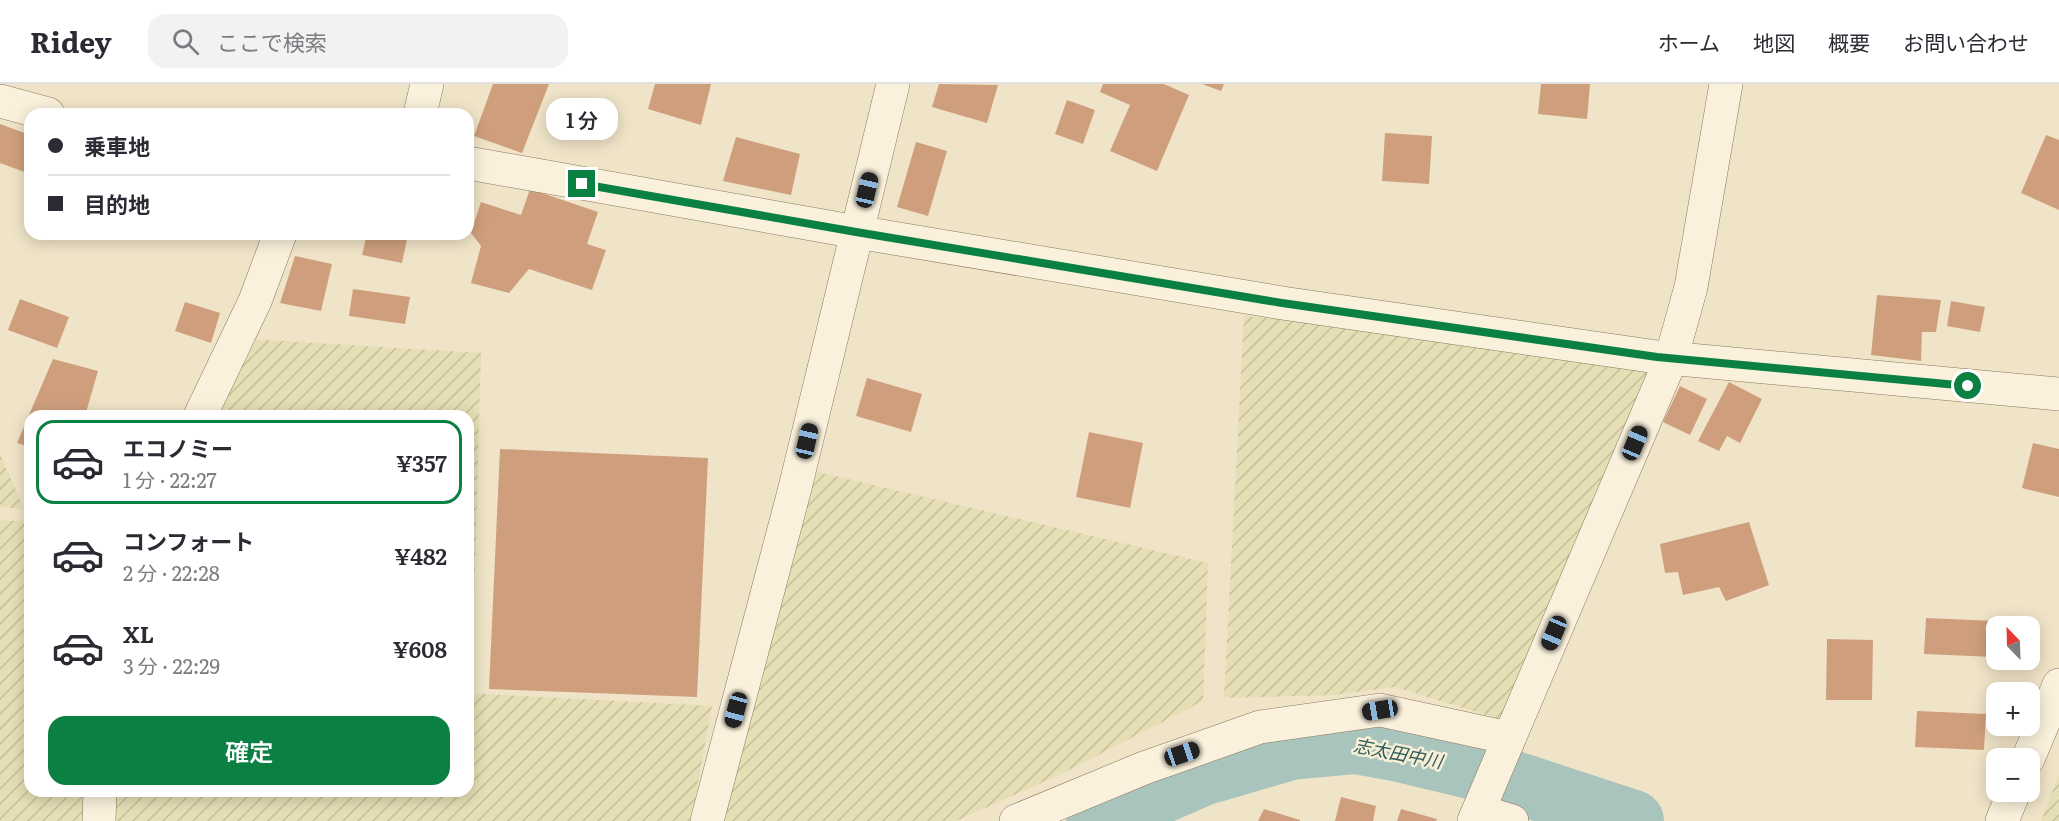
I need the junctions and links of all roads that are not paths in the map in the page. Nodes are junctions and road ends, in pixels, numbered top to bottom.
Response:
1 (427, 84) edge
2 (893, 84) edge
3 (1726, 84) edge
4 (0, 101) edge
5 (26, 108) edge
6 (421, 108) edge
7 (474, 164) edge
8 (856, 232) junction
9 (278, 240) edge
10 (1671, 359) junction
11 (2059, 394) edge
12 (203, 410) edge
13 (2059, 685) edge
14 (1506, 744) junction
15 (2033, 748) edge
16 (100, 797) edge
17 (2010, 802) edge
18 (1479, 809) edge
19 (99, 821) edge
20 (707, 821) edge
21 (1016, 821) edge
22 (1512, 821) edge
23 (2002, 821) edge

1 - 6 street
2 - 8 street
3 - 10 street
4 - 5 street
7 - 8 street
8 - 10 street
8 - 20 street
9 - 12 street
10 - 11 street
10 - 14 street
13 - 15 street
14 - 18 street
14 - 21 street
16 - 19 street
17 - 23 street
18 - 22 street

